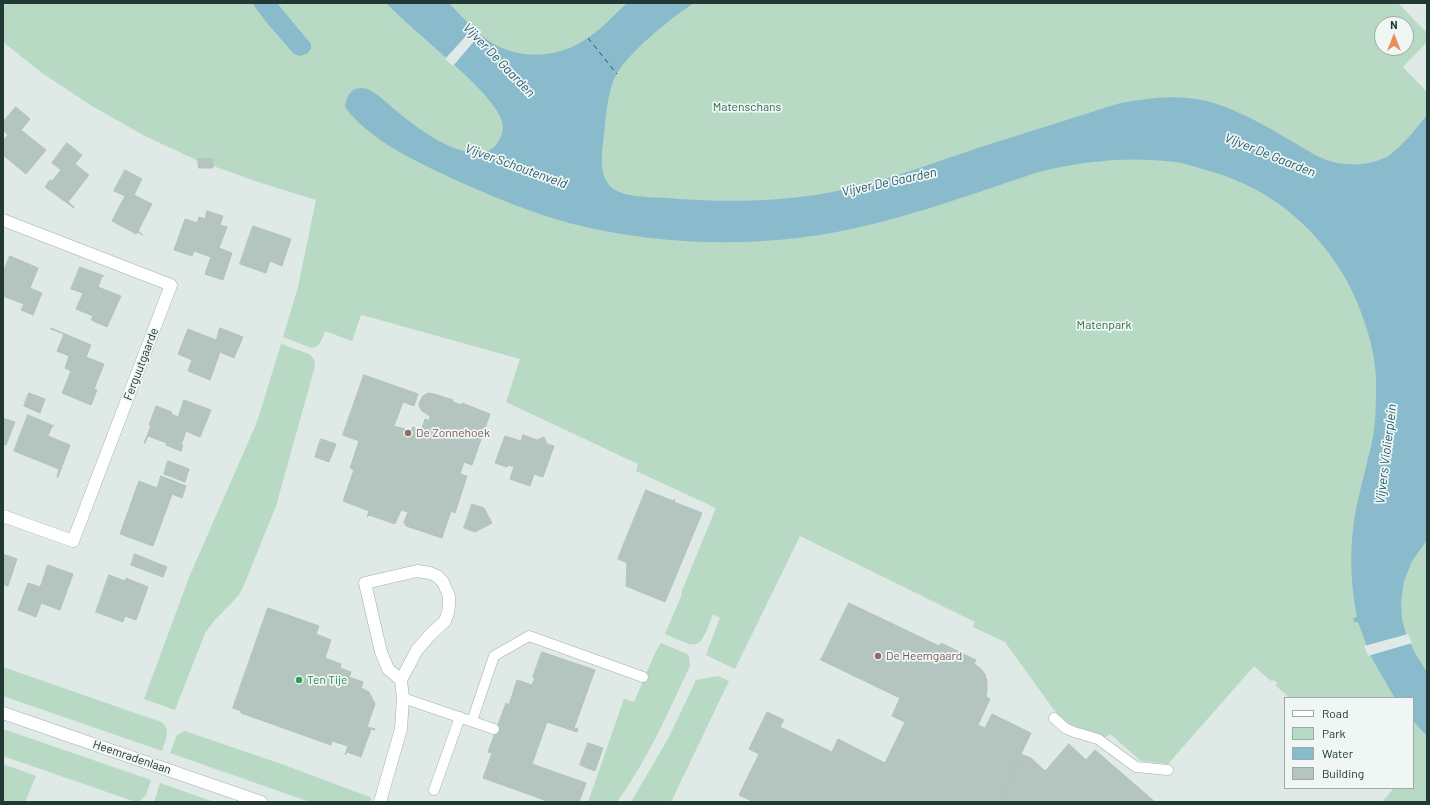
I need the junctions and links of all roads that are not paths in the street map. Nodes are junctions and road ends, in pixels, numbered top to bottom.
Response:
1 (3, 220) edge
2 (3, 516) edge
3 (643, 677) dead end
4 (401, 680) junction
5 (403, 698) junction
6 (3, 713) edge
7 (460, 717) junction
8 (1054, 718) dead end
9 (472, 721) junction
10 (494, 728) dead end
11 (1168, 770) dead end
12 (434, 790) dead end
13 (261, 802) edge
14 (380, 802) edge

1 - 2 street, Ferguutgaarde
3 - 9 lane
4 - 4 street
4 - 5 street
5 - 7 lane
5 - 14 street
6 - 13 street, Heemradenlaan
7 - 9 lane
7 - 12 lane
8 - 11 lane
9 - 10 lane

